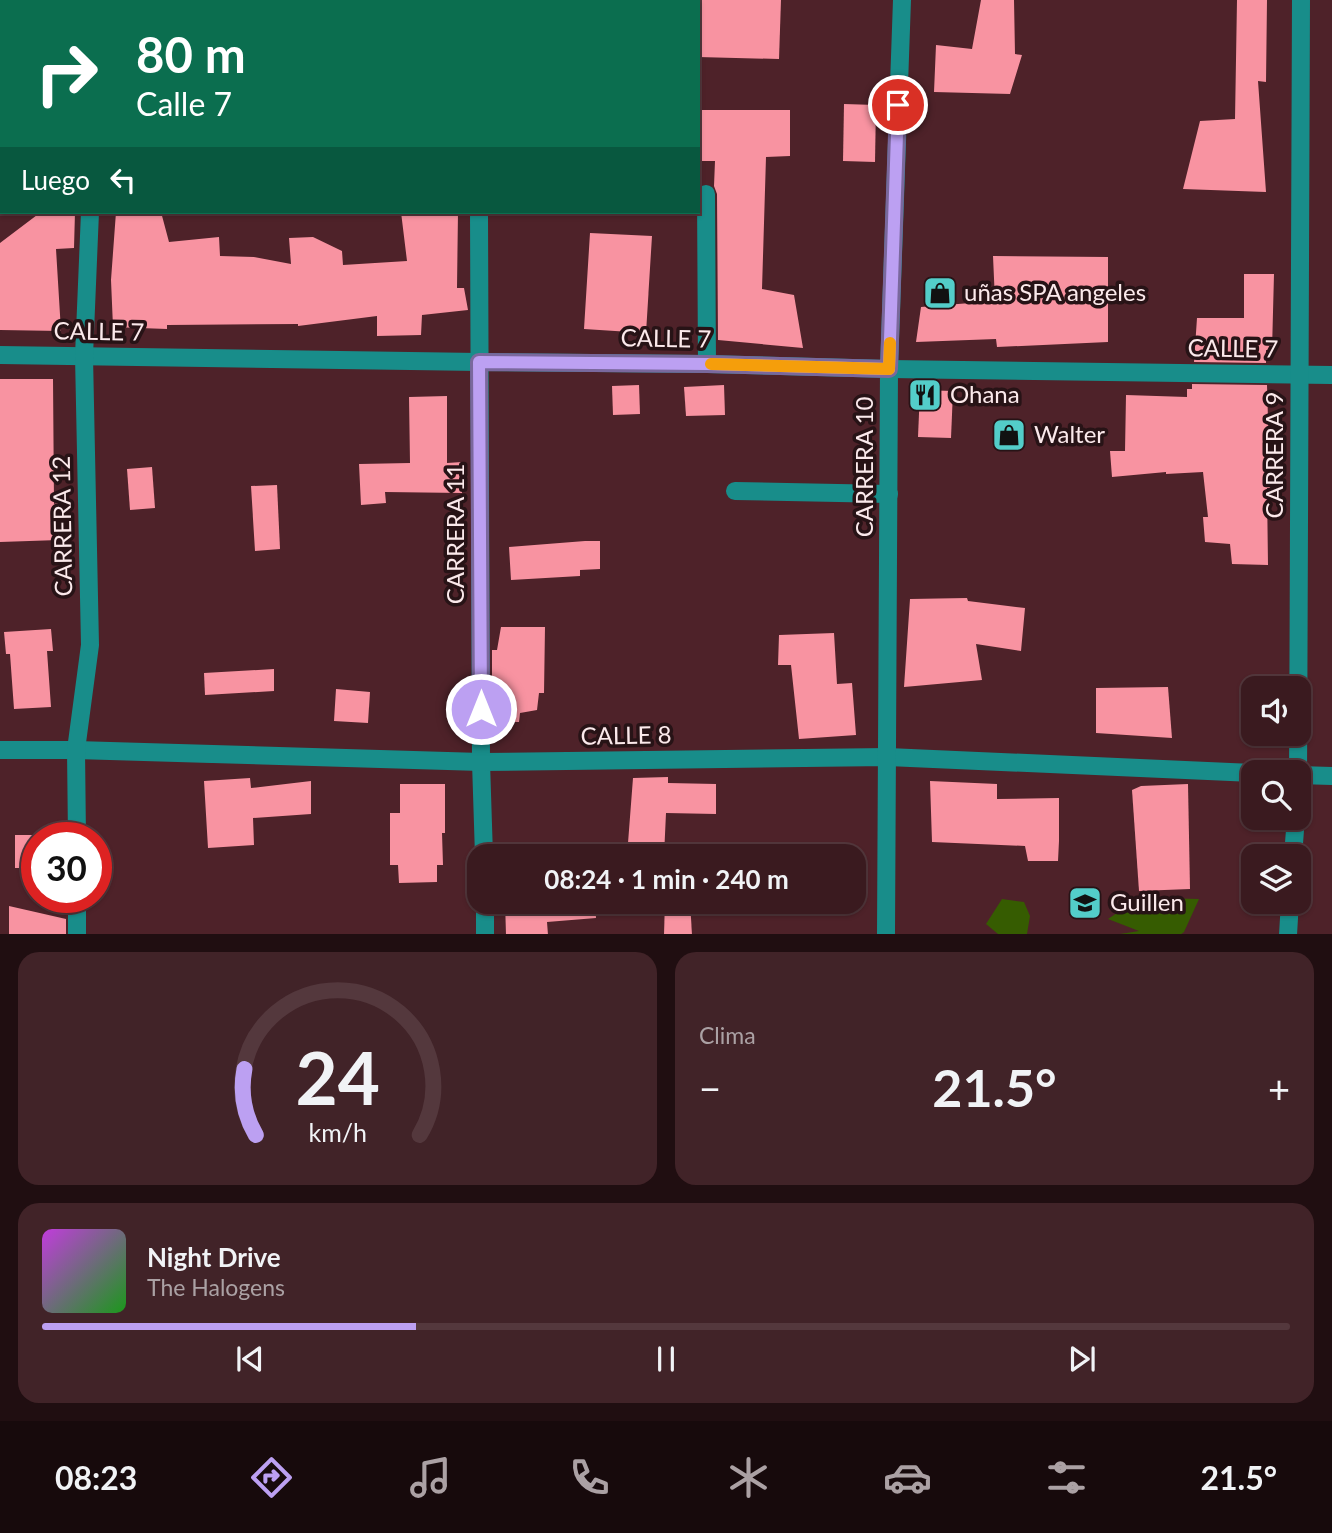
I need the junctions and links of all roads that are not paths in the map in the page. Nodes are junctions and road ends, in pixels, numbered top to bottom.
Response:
1 (902, 0) edge
2 (1301, 0) edge
3 (706, 194) dead end
4 (90, 214) edge
5 (479, 214) edge
6 (0, 355) edge
7 (84, 356) junction
8 (479, 362) junction
9 (707, 364) junction
10 (889, 369) junction
11 (1300, 375) junction
12 (1332, 375) edge
13 (735, 491) dead end
14 (889, 494) junction
15 (0, 750) edge
16 (76, 750) junction
17 (888, 757) junction
18 (1299, 760) edge
19 (481, 762) junction
20 (1241, 772) edge
21 (1311, 775) edge
22 (1332, 776) edge
23 (77, 822) edge
24 (484, 844) edge
25 (77, 913) edge
26 (485, 914) edge
27 (1289, 914) edge
28 (77, 934) edge
29 (485, 934) edge
30 (886, 934) edge
31 (1288, 934) edge

1 - 10 street, CARRERA 10
2 - 11 street, CARRERA 9
3 - 9 street
4 - 7 street, CARRERA 12
5 - 8 street, CARRERA 11
6 - 7 street, CALLE 7
7 - 8 street, CALLE 7
7 - 16 street, CARRERA 12
8 - 9 street, CALLE 7
8 - 19 street, CARRERA 11
9 - 10 street, CALLE 7
10 - 11 street, CALLE 7
10 - 14 street, CARRERA 10
11 - 12 street, CALLE 7
11 - 18 street, CARRERA 9
13 - 14 street
14 - 17 street, CARRERA 10
15 - 16 street, CALLE 8
16 - 19 street, CALLE 8
16 - 23 street, CARRERA 12
17 - 19 street, CALLE 8
17 - 20 street, CALLE 8
17 - 30 street, CARRERA 10
19 - 24 street, CARRERA 11
21 - 22 street
25 - 28 street
26 - 29 street
27 - 31 street

